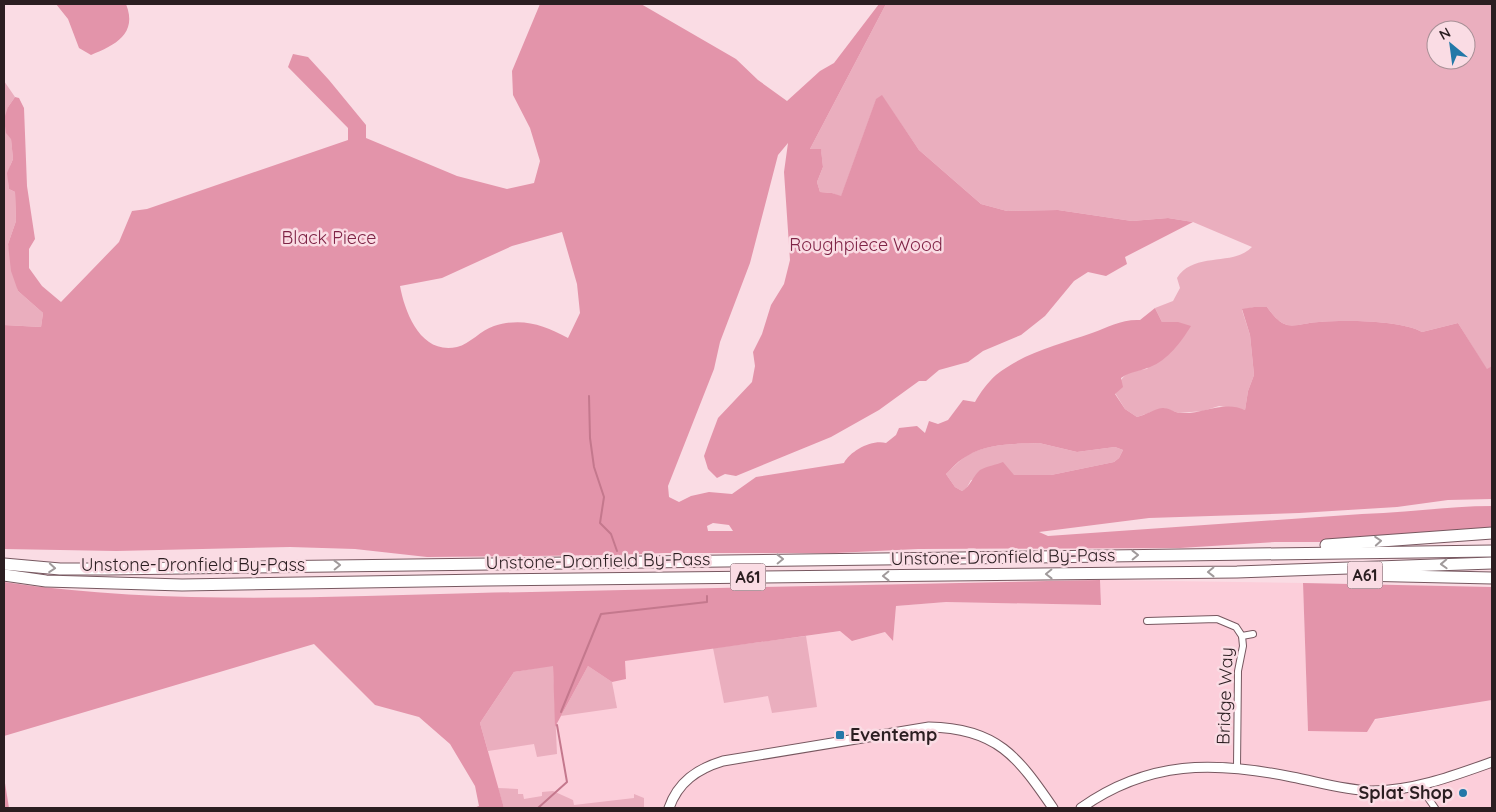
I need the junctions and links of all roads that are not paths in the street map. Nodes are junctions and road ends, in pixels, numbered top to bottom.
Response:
1 (1492, 533) edge
2 (1492, 550) edge
3 (1260, 553) junction
4 (1492, 563) edge
5 (4, 564) edge
6 (1237, 572) junction
7 (4, 575) edge
8 (1492, 578) edge
9 (1147, 621) dead end
10 (1253, 634) dead end
11 (1242, 636) junction
12 (1492, 762) edge
13 (1237, 768) junction
14 (1419, 785) junction
15 (669, 808) edge
16 (1053, 808) edge
17 (1081, 808) edge
18 (1435, 808) edge

3 -> 1 highway, A61
2 - 3 highway, Unstone-Dronfield By-Pass / A61
5 -> 3 highway, Unstone-Dronfield By-Pass / A61
4 -> 6 highway, Unstone-Dronfield By-Pass / A61
6 -> 7 highway, Unstone-Dronfield By-Pass / A61
6 - 8 highway, A61
9 - 11 street, Bridge Way
10 - 11 street
11 - 13 street, Bridge Way
12 - 14 street
13 - 14 street
13 - 17 street
14 - 18 street
15 - 16 street

